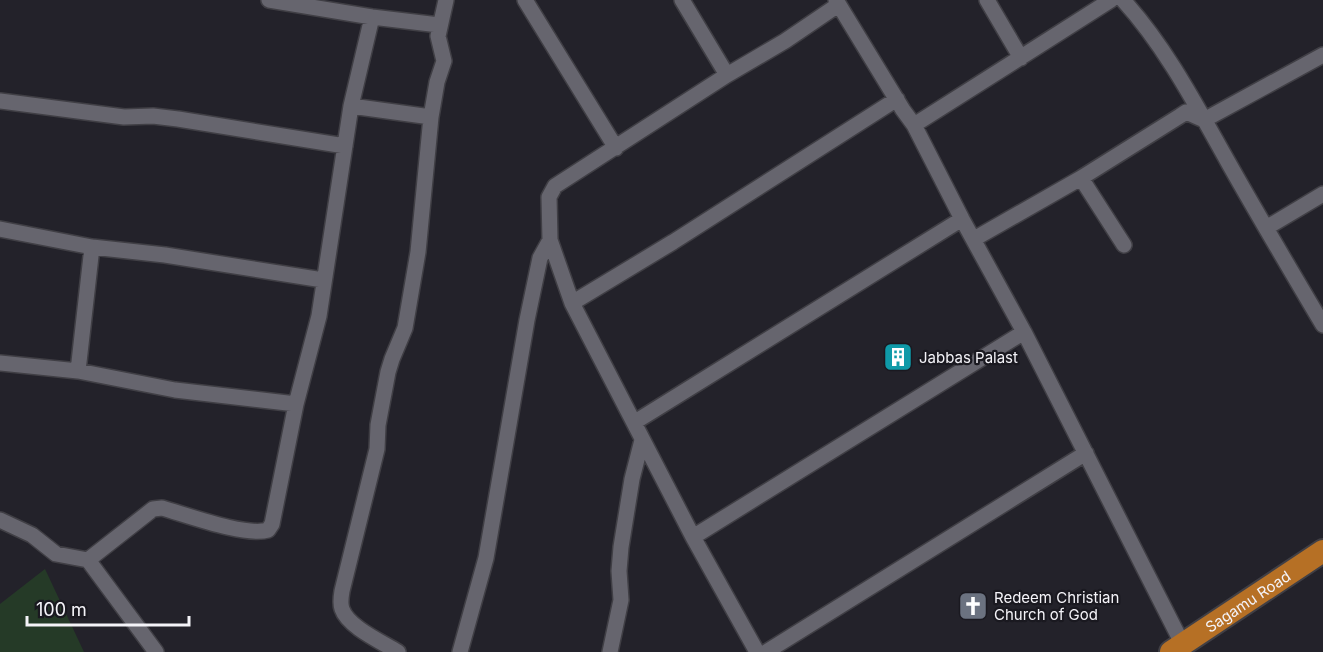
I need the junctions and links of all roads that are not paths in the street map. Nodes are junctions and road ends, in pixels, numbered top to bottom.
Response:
1 (269, 0) edge
2 (446, 0) edge
3 (525, 0) edge
4 (682, 0) edge
5 (987, 0) edge
6 (1111, 0) edge
7 (1123, 0) edge
8 (837, 2) edge
9 (372, 17) junction
10 (440, 25) junction
11 (1323, 56) edge
12 (1021, 58) junction
13 (727, 75) junction
14 (897, 99) junction
15 (0, 101) edge
16 (351, 106) junction
17 (431, 117) junction
18 (1204, 120) junction
19 (914, 125) junction
20 (345, 146) junction
21 (616, 148) junction
22 (1081, 178) junction
23 (1323, 194) edge
24 (962, 219) junction
25 (1266, 228) junction
26 (0, 229) edge
27 (974, 239) junction
28 (550, 240) junction
29 (1124, 245) dead end
30 (92, 247) junction
31 (323, 280) junction
32 (572, 303) junction
33 (1323, 325) edge
34 (1024, 332) junction
35 (0, 363) edge
36 (78, 371) junction
37 (296, 404) junction
38 (635, 422) junction
39 (642, 440) junction
40 (1086, 453) junction
41 (0, 520) edge
42 (693, 537) junction
43 (1323, 551) edge
44 (88, 560) junction
45 (1177, 648) edge
46 (156, 652) edge
47 (398, 652) edge
48 (460, 652) edge
49 (610, 652) edge
50 (757, 652) edge
51 (766, 652) edge

1 - 9 street
2 - 10 street
3 - 21 street
4 - 13 street
5 - 12 street
6 - 12 street
7 - 18 street
8 - 13 street
8 - 14 street
9 - 10 street
9 - 16 street
10 - 17 street
11 - 18 street
12 - 19 street
13 - 21 street
14 - 19 street
14 - 32 street
15 - 20 street
16 - 17 street
16 - 20 street
17 - 47 street
18 - 22 street
18 - 25 street
19 - 24 street
20 - 31 street
21 - 28 street
22 - 27 street
22 - 29 street
23 - 25 street
24 - 27 street
24 - 38 street
25 - 33 street
26 - 30 street
27 - 34 street
28 - 32 street
28 - 48 street
30 - 31 street
30 - 36 street
31 - 37 street
32 - 38 street
34 - 40 street
34 - 42 street
35 - 36 street
36 - 37 street
37 - 44 street
38 - 39 street
39 - 42 street
39 - 49 street
40 - 45 street
40 - 51 street
41 - 44 street
42 - 50 street
43 - 45 highway, Sagamu Road
44 - 46 street

